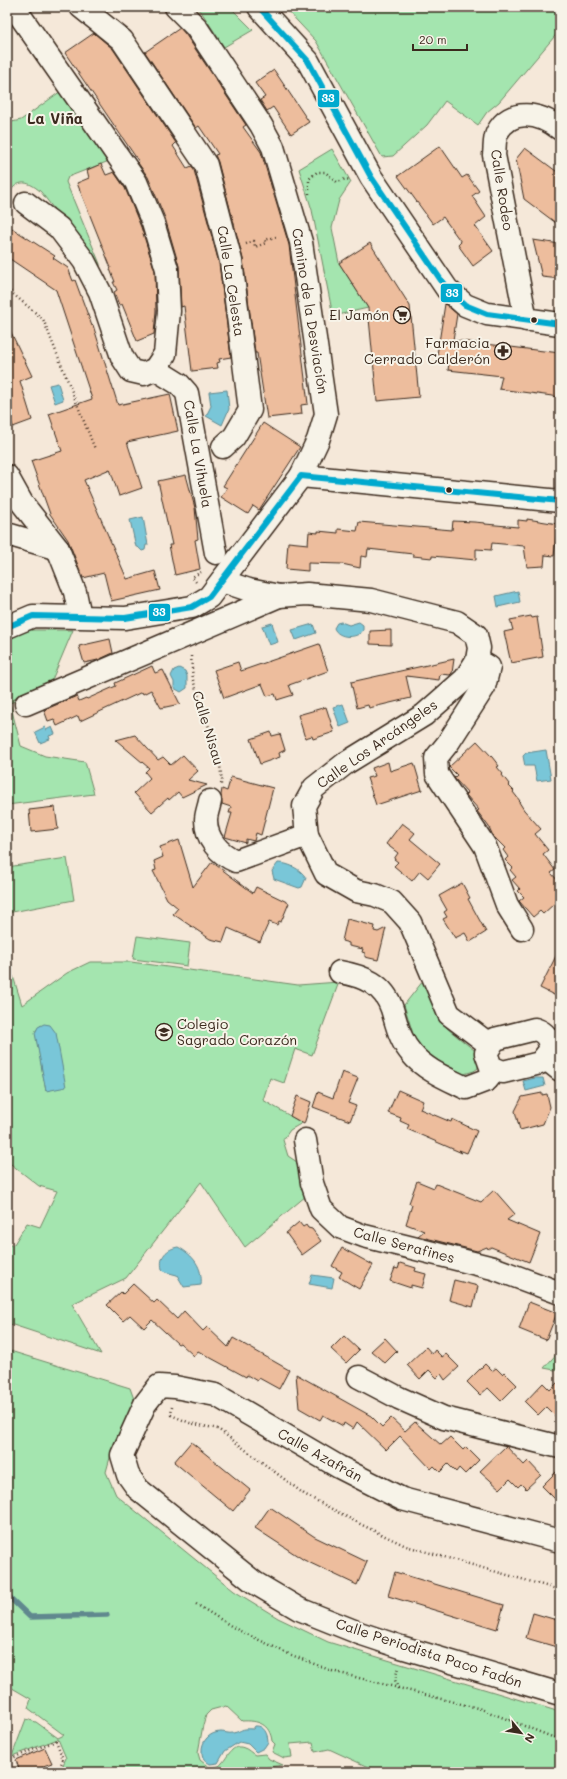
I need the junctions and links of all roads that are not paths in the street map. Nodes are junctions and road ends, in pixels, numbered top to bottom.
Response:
1 (81, 7) edge
2 (176, 7) edge
3 (258, 7) edge
4 (12, 8) edge
5 (560, 128) edge
6 (26, 203) dead end
7 (526, 320) junction
8 (560, 324) edge
9 (155, 369) junction
10 (223, 447) dead end
11 (7, 476) edge
12 (301, 476) junction
13 (560, 501) edge
14 (7, 534) edge
15 (58, 549) junction
16 (216, 554) dead end
17 (222, 581) junction
18 (279, 596) junction
19 (80, 616) junction
20 (7, 627) edge
21 (477, 660) junction
22 (26, 704) dead end
23 (210, 801) road end
24 (307, 835) junction
25 (522, 929) dead end
26 (340, 972) dead end
27 (560, 1028) edge
28 (535, 1029) junction
29 (490, 1045) junction
30 (554, 1055) edge
31 (495, 1070) junction
32 (305, 1140) dead end
33 (560, 1293) edge
34 (359, 1376) dead end
35 (560, 1447) edge
36 (122, 1455) joint
37 (560, 1541) edge
38 (560, 1694) edge

1 - 10 street, Calle La Celesta
2 - 12 street, Camino de la Desviación
3 - 7 street
4 - 9 street
5 - 7 street, Calle Rodeo
6 - 9 street
7 - 8 street
9 - 16 street, Calle La Vihuela
11 - 15 street
12 - 13 street
12 - 17 street, Camino de la Desviación
14 - 15 street
15 - 19 street
17 - 18 street
17 - 19 street, Camino de la Desviación
18 - 21 street
18 - 22 street
19 - 20 street, Camino de la Desviación
21 - 24 street, Calle Los Arcángeles
21 - 25 street
23 - 24 street
24 - 29 street, Calle Los Arcángeles
26 - 31 street
27 - 28 street
28 - 29 street
28 - 30 street
29 - 31 street
30 - 31 street
32 - 33 street, Calle Serafines
34 - 35 street
36 - 37 street, Calle Azafrán
36 - 38 street, Calle Periodista Paco Fadón

